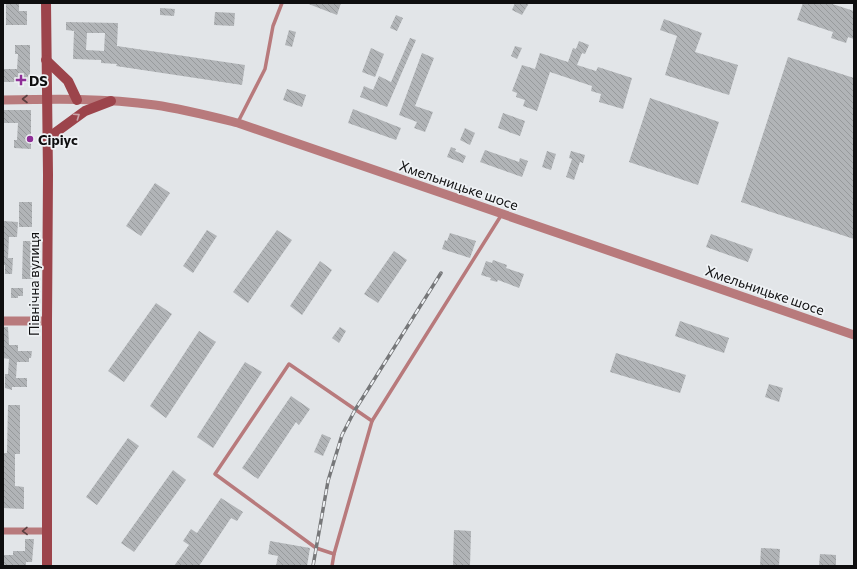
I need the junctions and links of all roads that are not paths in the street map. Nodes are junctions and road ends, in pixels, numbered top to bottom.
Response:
1 (46, 3) edge
2 (282, 3) edge
3 (46, 60) junction
4 (47, 99) junction
5 (3, 100) edge
6 (77, 100) junction
7 (111, 101) junction
8 (238, 123) junction
9 (48, 138) junction
10 (502, 214) junction
11 (3, 321) edge
12 (47, 321) junction
13 (854, 335) edge
14 (372, 421) junction
15 (3, 531) edge
16 (47, 531) junction
17 (334, 554) junction
18 (47, 566) edge
19 (332, 566) edge

1 - 3 main road, Північна вулиця
2 - 8 lane
3 - 4 main road, Північна вулиця
3 - 6 main road
4 -> 5 street, Хмельницьке шосе
4 - 6 street, Хмельницьке шосе
4 - 9 main road, Північна вулиця
6 - 7 street, Хмельницьке шосе
7 - 8 street, Хмельницьке шосе
9 -> 7 main road
8 - 10 street, Хмельницьке шосе
9 - 12 main road, Північна вулиця
10 - 13 street, Хмельницьке шосе
10 - 14 lane
11 - 12 street
12 - 16 main road, Північна вулиця
14 - 17 lane
14 - 17 lane
16 -> 15 street
16 - 18 main road, Північна вулиця
17 - 19 lane

